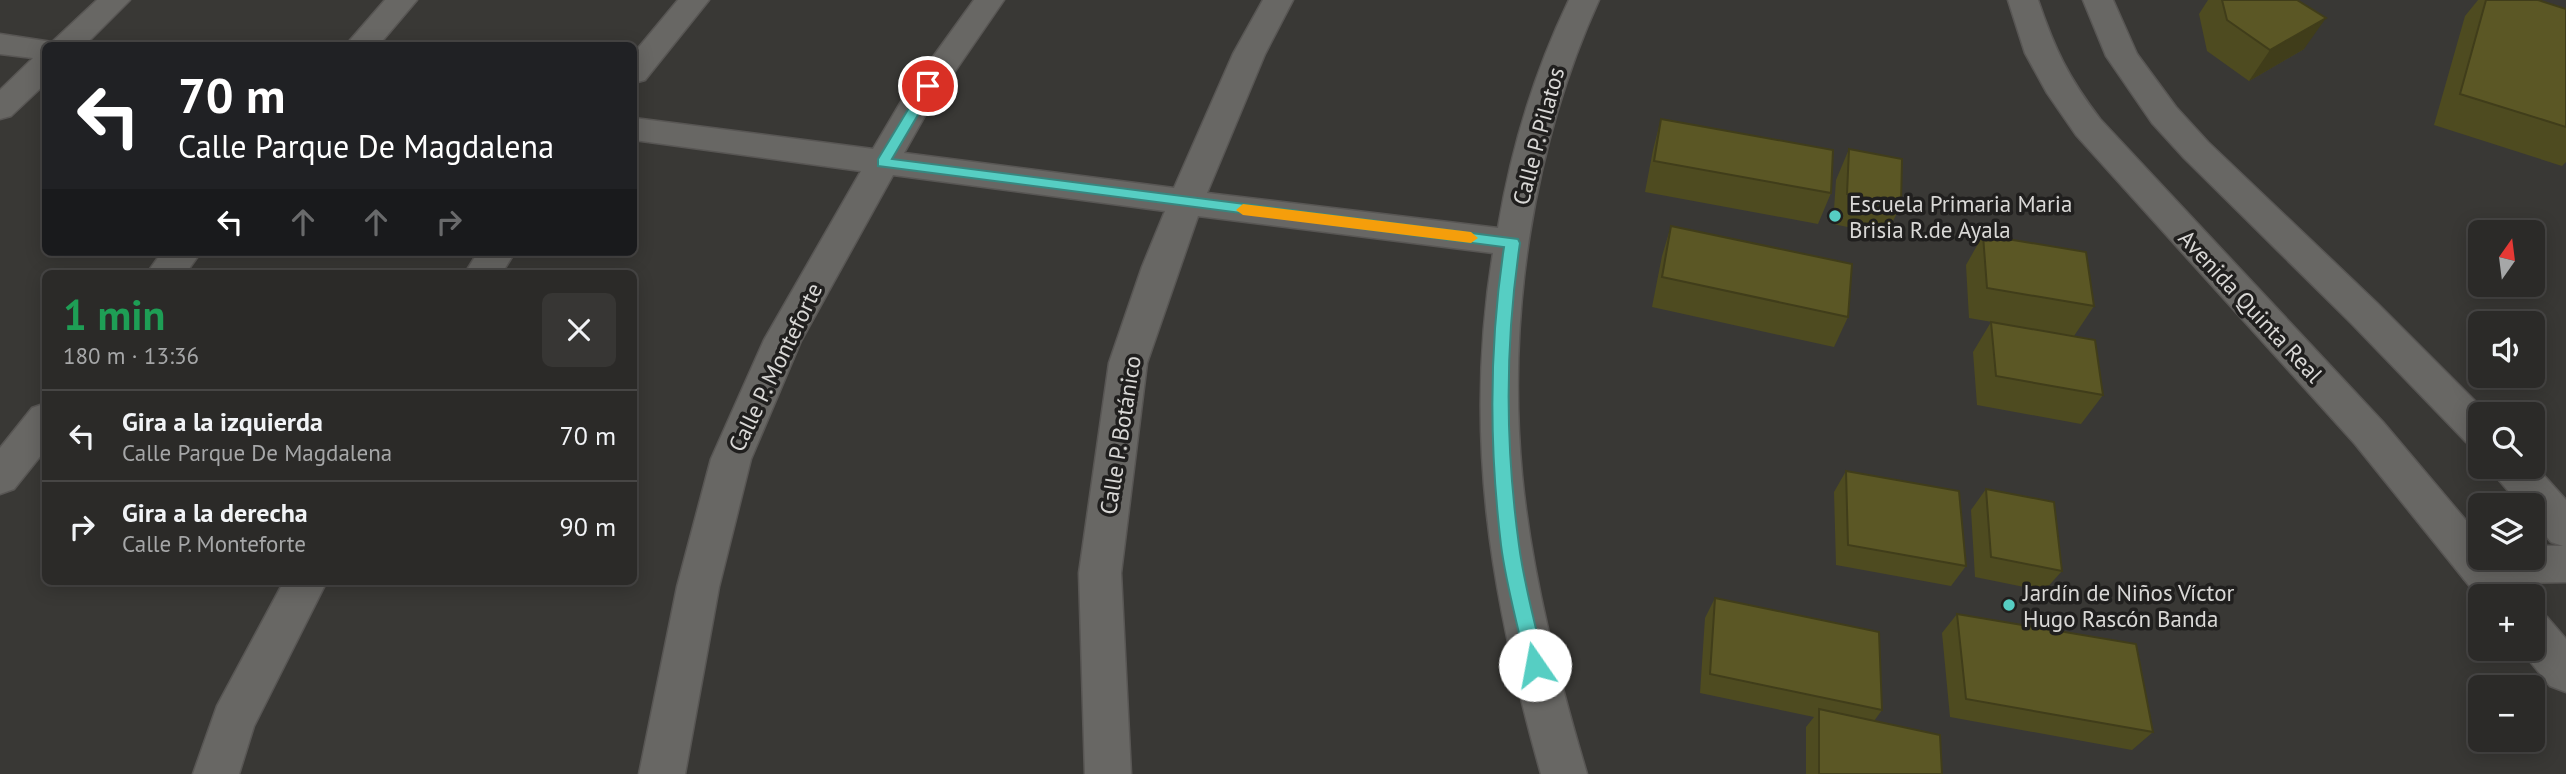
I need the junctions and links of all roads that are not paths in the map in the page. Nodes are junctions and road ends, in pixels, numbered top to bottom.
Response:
1 (115, 0) edge
2 (401, 0) edge
3 (694, 0) edge
4 (989, 0) edge
5 (1278, 0) edge
6 (1584, 0) edge
7 (2023, 0) edge
8 (2098, 0) edge
9 (69, 42) edge
10 (364, 42) edge
11 (0, 44) edge
12 (42, 49) edge
13 (42, 68) edge
14 (637, 69) edge
15 (0, 108) edge
16 (637, 129) edge
17 (883, 162) junction
18 (1185, 202) junction
19 (1512, 243) junction
20 (180, 256) edge
21 (168, 270) edge
22 (2468, 419) edge
23 (42, 424) edge
24 (0, 477) edge
25 (2522, 479) edge
26 (2566, 529) edge
27 (2566, 564) edge
28 (2491, 581) edge
29 (304, 585) edge
30 (2545, 647) edge
31 (2566, 672) edge
32 (216, 774) edge
33 (662, 774) edge
34 (1108, 774) edge
35 (1564, 774) edge

1 - 9 street
2 - 10 street
3 - 14 street
4 - 17 street, Calle P. Monteforte
5 - 18 street, Calle P. Botánico
6 - 19 street, Calle P. Pilatos
7 - 28 street, Avenida Quinta Real
8 - 22 street
11 - 12 street
13 - 15 street
16 - 17 street
17 - 18 street
17 - 33 street, Calle P. Monteforte
18 - 19 street
18 - 34 street, Calle P. Botánico
19 - 35 street, Calle P. Pilatos
20 - 21 street
23 - 24 street
25 - 26 street
27 - 28 street
29 - 32 street
30 - 31 street

